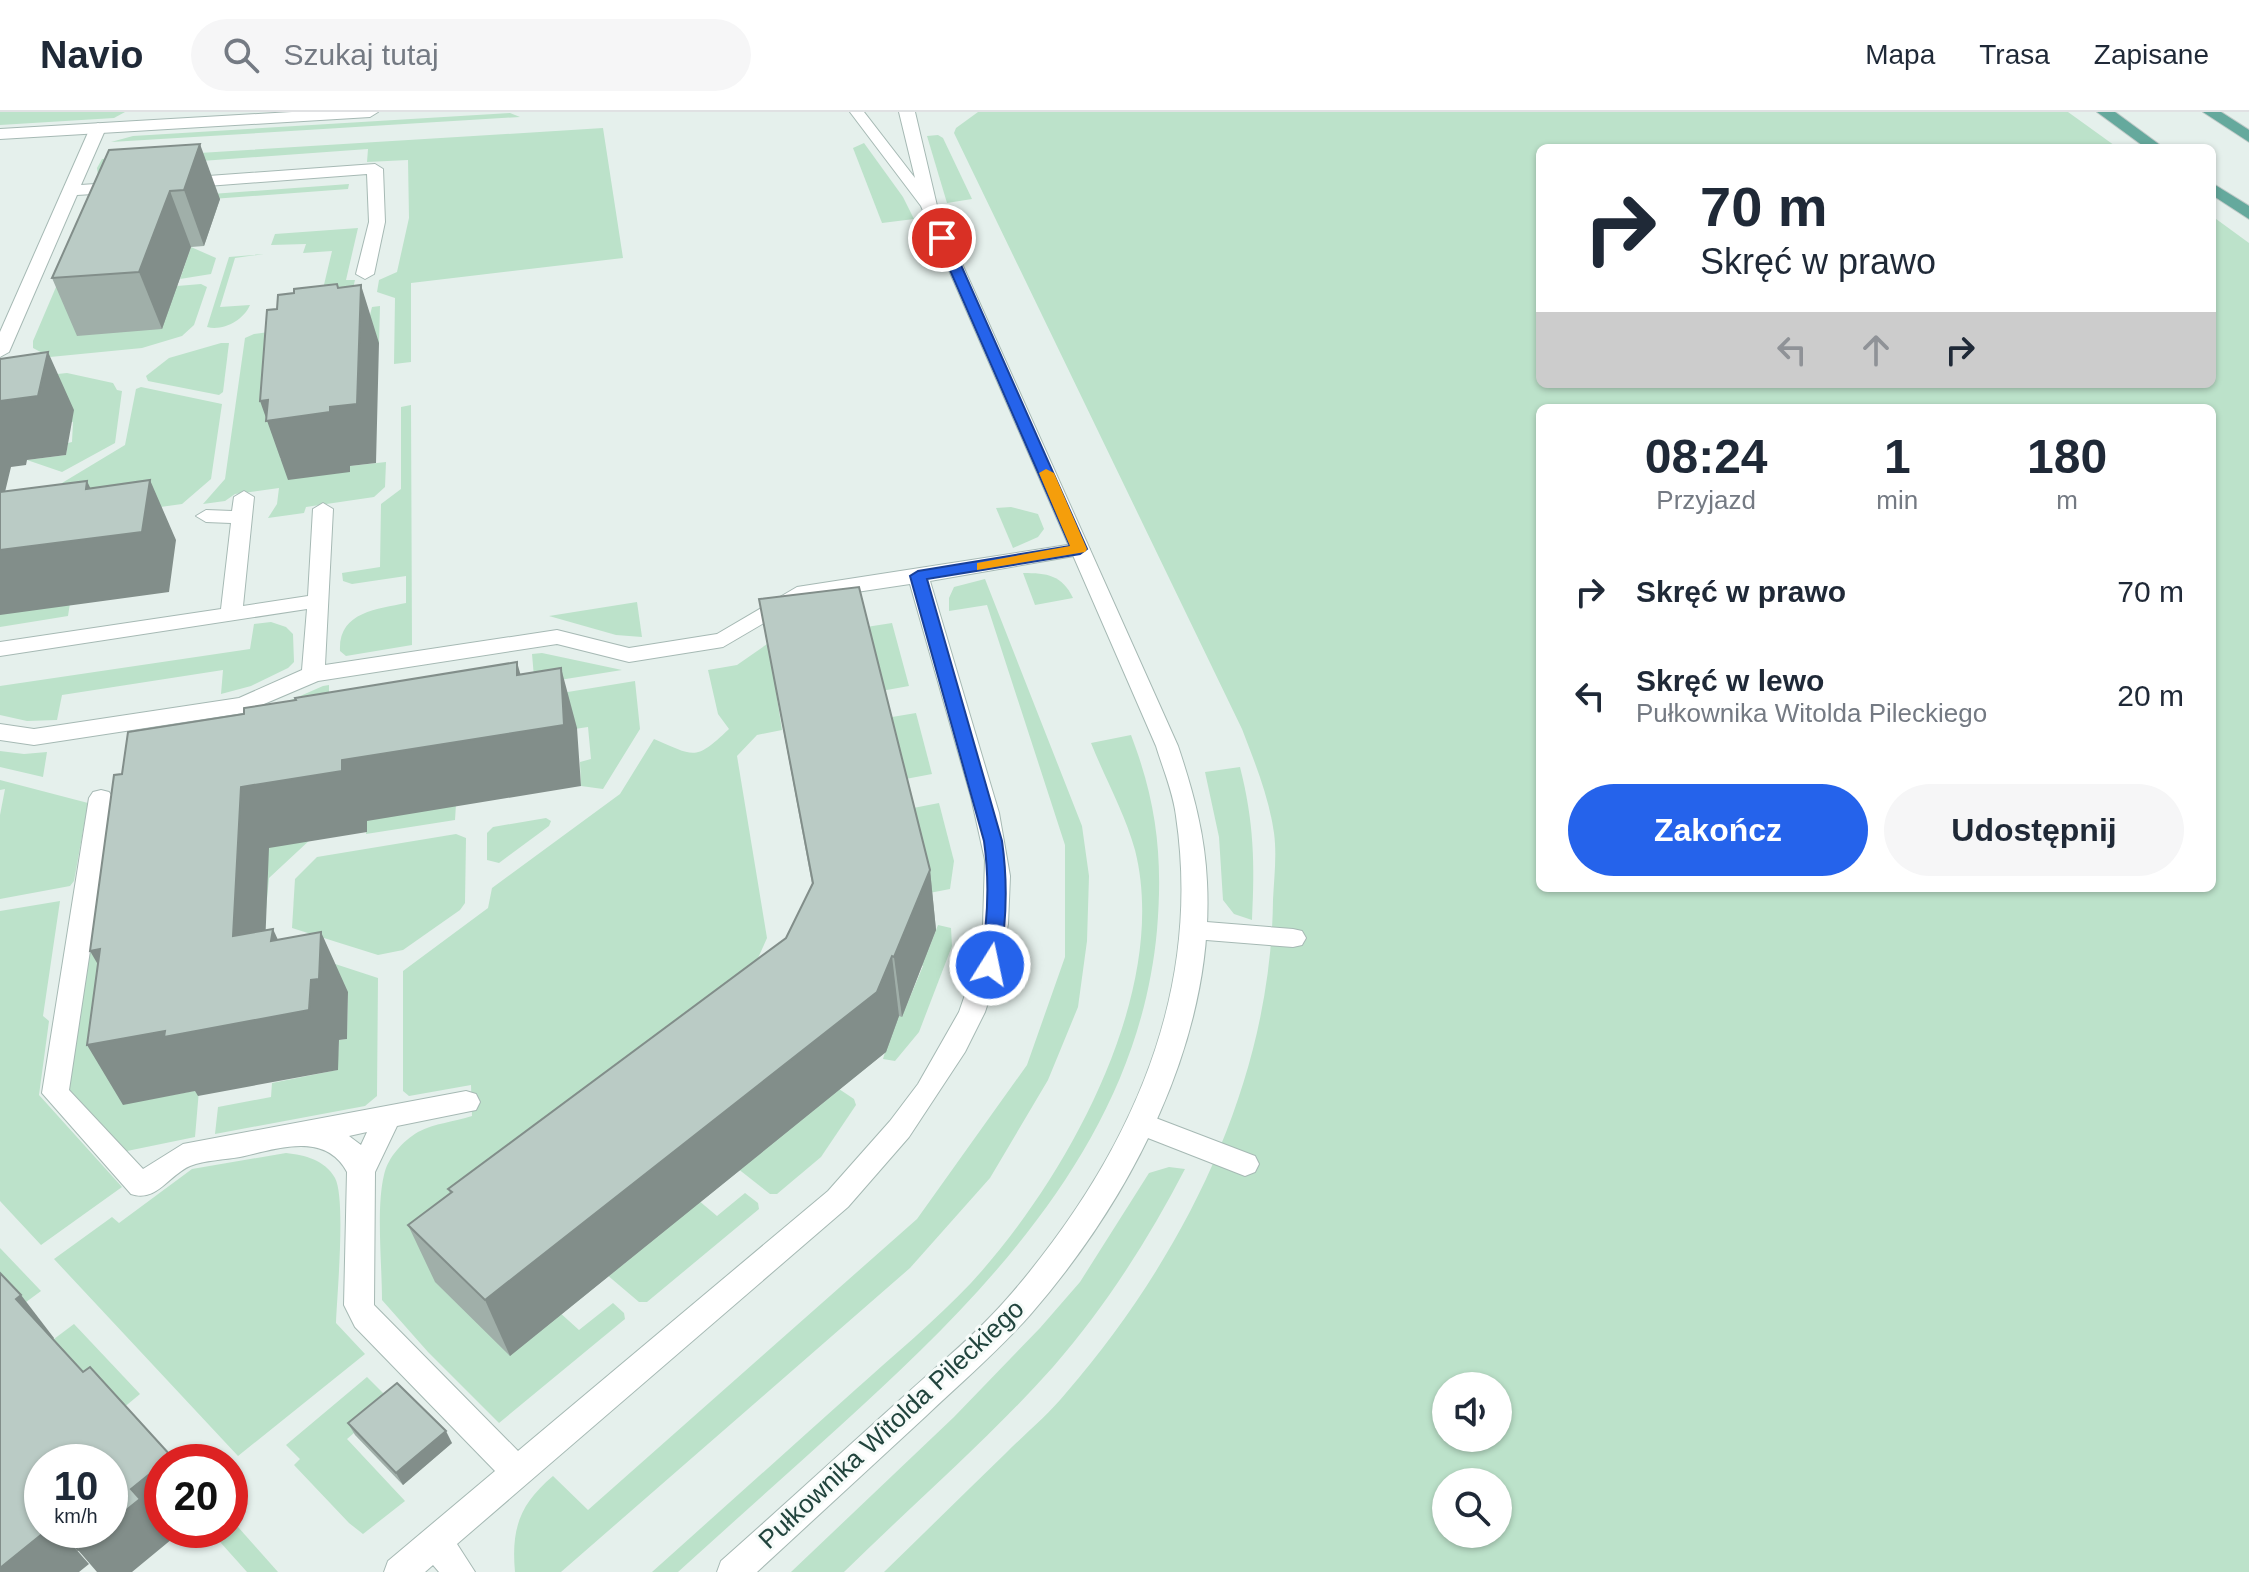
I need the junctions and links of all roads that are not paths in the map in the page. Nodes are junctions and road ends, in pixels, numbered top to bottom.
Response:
1 (370, 112) edge
2 (848, 112) edge
3 (880, 112) edge
4 (907, 112) edge
5 (2105, 112) edge
6 (2211, 112) edge
7 (857, 113) edge
8 (98, 128) junction
9 (0, 134) edge
10 (2249, 137) edge
11 (2150, 144) edge
12 (71, 190) junction
13 (2216, 191) edge
14 (930, 210) junction
15 (2249, 214) edge
16 (365, 274) dead end
17 (0, 352) edge
18 (323, 509) dead end
19 (206, 516) dead end
20 (1080, 549) junction
21 (918, 576) junction
22 (318, 601) junction
23 (231, 614) junction
24 (0, 649) edge
25 (313, 674) junction
26 (0, 732) edge
27 (101, 798) dead end
28 (1194, 930) junction
29 (1293, 938) dead end
30 (466, 1102) dead end
31 (388, 1117) junction
32 (1140, 1123) junction
33 (303, 1133) junction
34 (1245, 1164) dead end
35 (361, 1172) junction
36 (518, 1473) junction
37 (436, 1543) junction
38 (400, 1572) edge
39 (459, 1572) edge
40 (733, 1572) edge

1 - 8 street
2 - 7 street
3 - 7 street
4 - 14 street, Pułkownika Witolda Pileckiego
5 - 11 main road
6 - 10 main road
7 - 14 street, Pułkownika Witolda Pileckiego
8 - 9 street
8 - 12 street
12 - 16 street
12 - 17 street
13 - 15 main road
14 - 20 street, Pułkownika Witolda Pileckiego
18 - 22 street
19 - 23 street
20 - 21 street
20 - 28 street, Pułkownika Witolda Pileckiego
21 - 25 street
21 - 36 street
22 - 23 street
22 - 25 street
23 - 24 street
25 - 26 street
27 - 33 street
28 - 29 street
28 - 32 street, Pułkownika Witolda Pileckiego
30 - 31 street
31 - 33 street
31 - 35 street
32 - 34 street
32 - 40 street, Pułkownika Witolda Pileckiego
33 - 35 street
35 - 36 street
36 - 37 street
37 - 38 street
37 - 39 street

